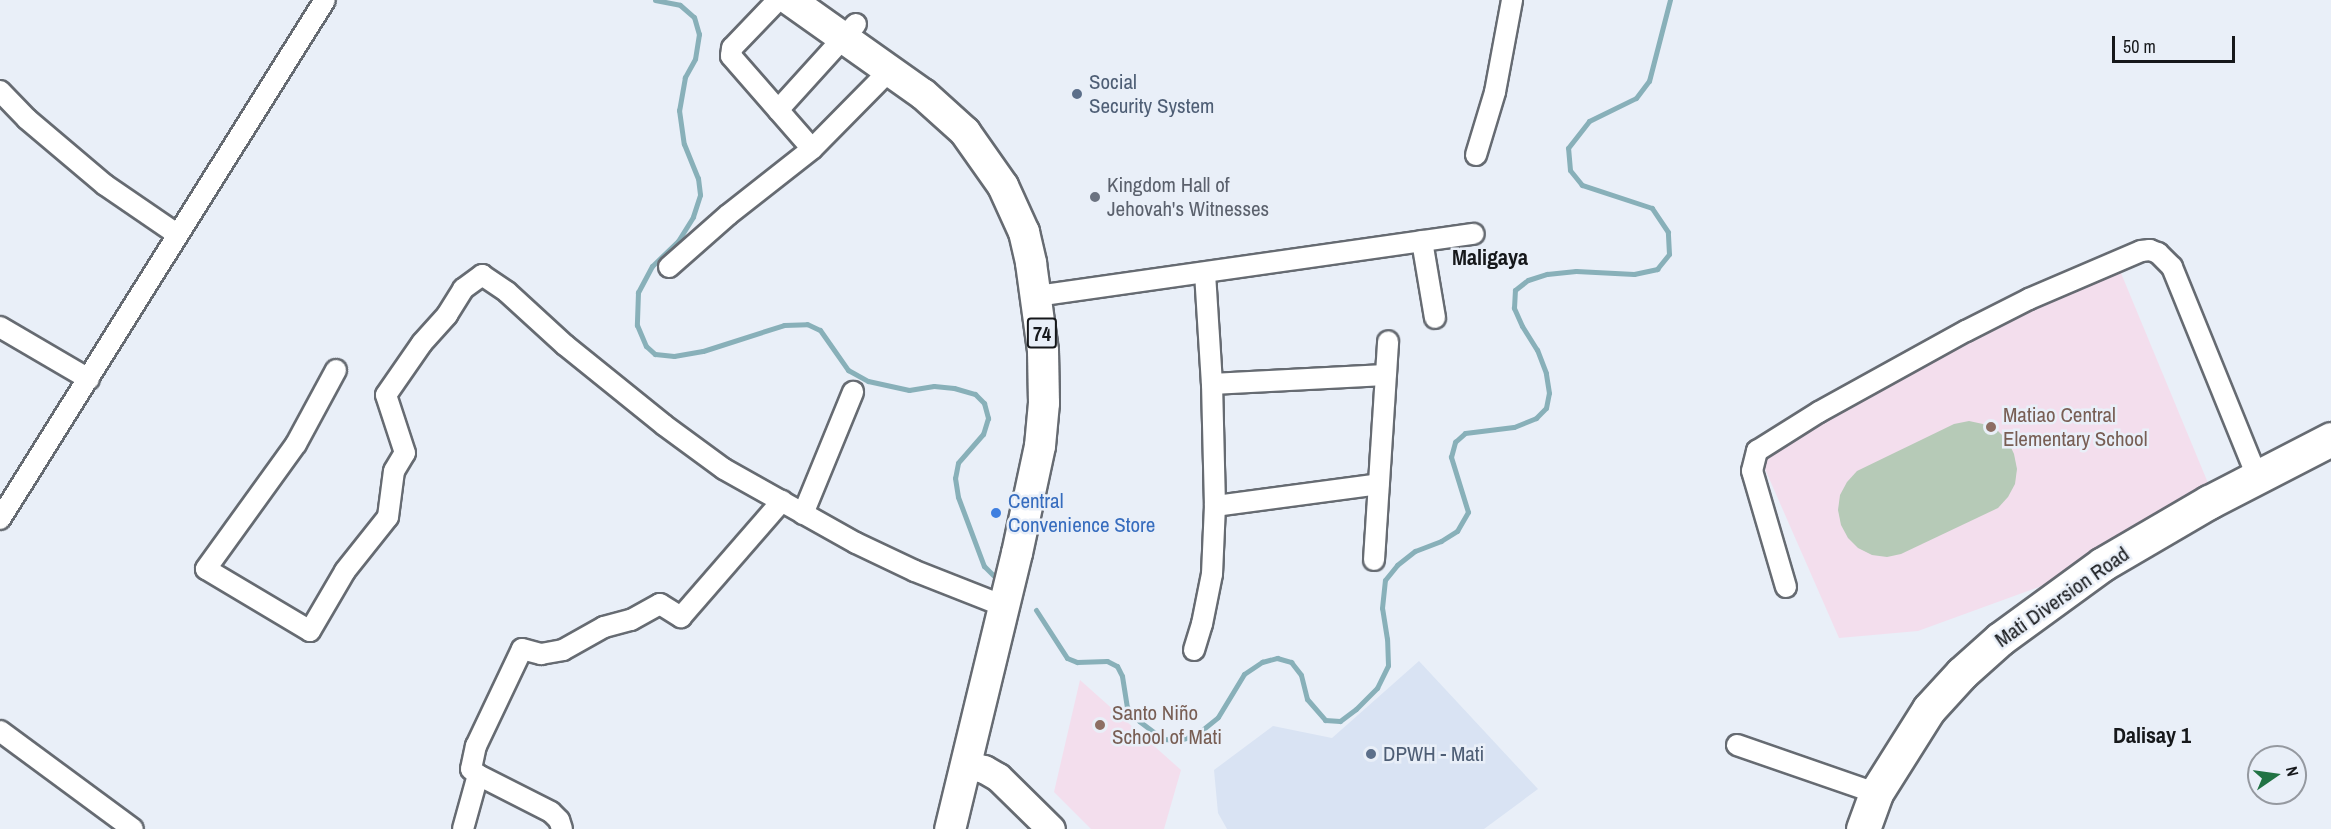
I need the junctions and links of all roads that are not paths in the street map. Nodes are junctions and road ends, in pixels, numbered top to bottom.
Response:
1 (325, 0) edge
2 (778, 0) edge
3 (790, 0) edge
4 (821, 0) edge
5 (1512, 0) edge
6 (850, 31) junction
7 (890, 70) junction
8 (0, 91) edge
9 (778, 110) junction
10 (986, 144) junction
11 (812, 149) junction
12 (1476, 155) dead end
13 (1474, 234) dead end
14 (178, 235) junction
15 (1422, 241) junction
16 (669, 267) dead end
17 (1205, 273) junction
18 (1048, 295) junction
19 (1435, 318) dead end
20 (0, 327) edge
21 (1388, 341) dead end
22 (336, 370) dead end
23 (1385, 375) junction
24 (89, 379) junction
25 (1212, 384) junction
26 (853, 392) dead end
27 (2318, 445) edge
28 (2257, 476) junction
29 (1379, 484) junction
30 (782, 501) junction
31 (1215, 506) junction
32 (803, 514) junction
33 (0, 519) edge
34 (1374, 560) dead end
35 (1786, 588) dead end
36 (1004, 606) junction
37 (1194, 650) dead end
38 (0, 731) edge
39 (1737, 745) dead end
40 (975, 766) junction
41 (478, 775) junction
42 (1876, 793) junction
43 (133, 829) edge
44 (463, 829) edge
45 (561, 829) edge
46 (950, 829) edge
47 (970, 829) edge
48 (1051, 829) edge
49 (1863, 829) edge

1 - 14 street
2 - 9 street
3 - 6 main road, 74
4 - 6 main road, 74
5 - 12 street
6 - 7 main road, 74
6 - 9 street
6 - 10 main road, 74
7 - 10 main road, 74
7 - 11 street
8 - 14 street
9 - 11 street
10 - 18 main road, 74
11 - 16 street
13 - 15 street
14 - 24 street
15 - 17 street
15 - 19 street
17 - 18 street
17 - 25 street
18 - 36 main road, 74
18 - 40 main road, 74
20 - 24 street
21 - 23 street
22 - 30 street
23 - 25 street
23 - 29 street
24 - 33 street
25 - 31 street
26 - 32 street
27 - 28 highway, Mati Diversion Road
28 - 35 street
28 - 42 highway, Mati Diversion Road
29 - 31 street
29 - 34 street
30 - 32 street
30 - 41 street
31 - 37 street
32 - 36 street
36 - 40 main road, 74
38 - 43 street
39 - 42 street
40 - 46 main road, 74
40 - 47 main road, 74
40 - 48 street
41 - 44 street
41 - 45 street
42 - 49 highway, Mati Diversion Road

